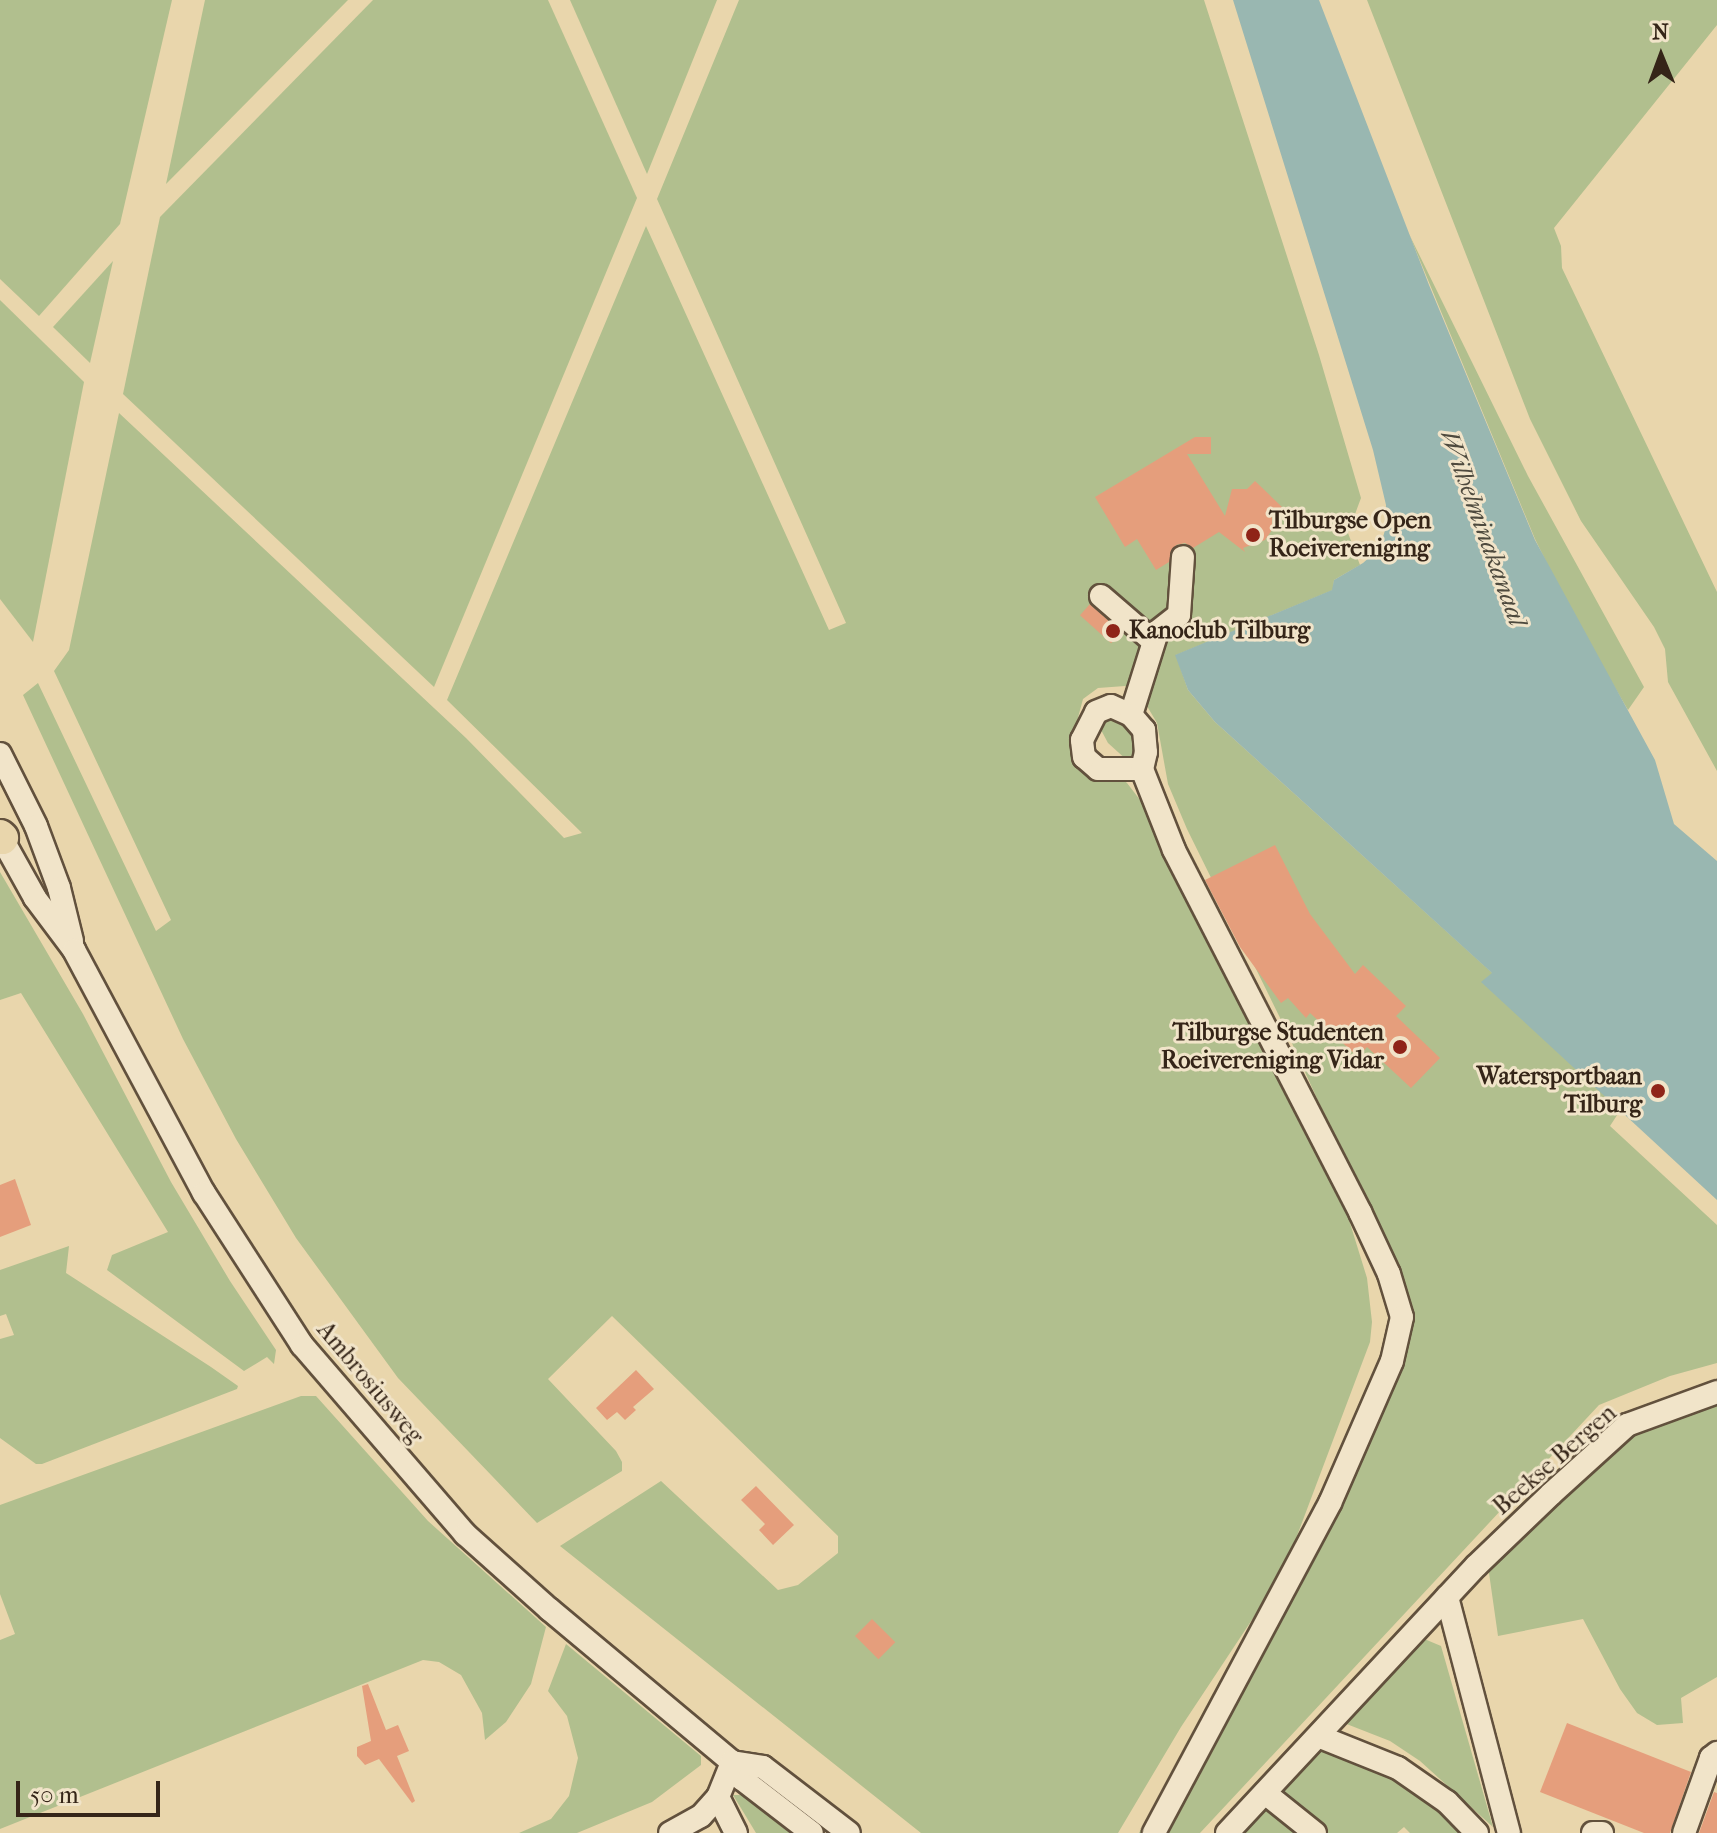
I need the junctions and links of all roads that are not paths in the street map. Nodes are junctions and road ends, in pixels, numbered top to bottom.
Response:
1 (1183, 557) dead end
2 (1101, 596) dead end
3 (1153, 641) junction
4 (1131, 715) junction
5 (0, 754) edge
6 (1142, 769) junction
7 (1, 836) edge
8 (74, 950) junction
9 (1717, 1392) edge
10 (1447, 1597) junction
11 (1318, 1736) junction
12 (1717, 1753) edge
13 (732, 1762) junction
14 (1265, 1793) junction
15 (718, 1797) junction
16 (670, 1833) edge
17 (736, 1833) edge
18 (812, 1833) edge
19 (849, 1833) edge
20 (1154, 1833) edge
21 (1227, 1833) edge
22 (1315, 1833) edge
23 (1477, 1833) edge
24 (1509, 1833) edge
25 (1593, 1833) edge
26 (1602, 1833) edge
27 (1684, 1833) edge

1 - 3 street
2 - 3 street
3 - 4 street
4 - 6 street
4 - 6 street
5 - 8 street, Ambrosiusweg
6 - 20 street
7 - 8 street, Ambrosiusweg
8 - 13 street, Ambrosiusweg
9 - 10 street, Beekse Bergen
10 - 11 street, Beekse Bergen
10 - 24 street
11 - 14 street, Beekse Bergen
11 - 23 street
12 - 27 street
13 - 15 street
13 - 18 street, Ambrosiusweg
13 - 19 street, Ambrosiusweg
14 - 21 street, Beekse Bergen
14 - 22 street
15 - 16 street
15 - 17 street
25 - 26 street

